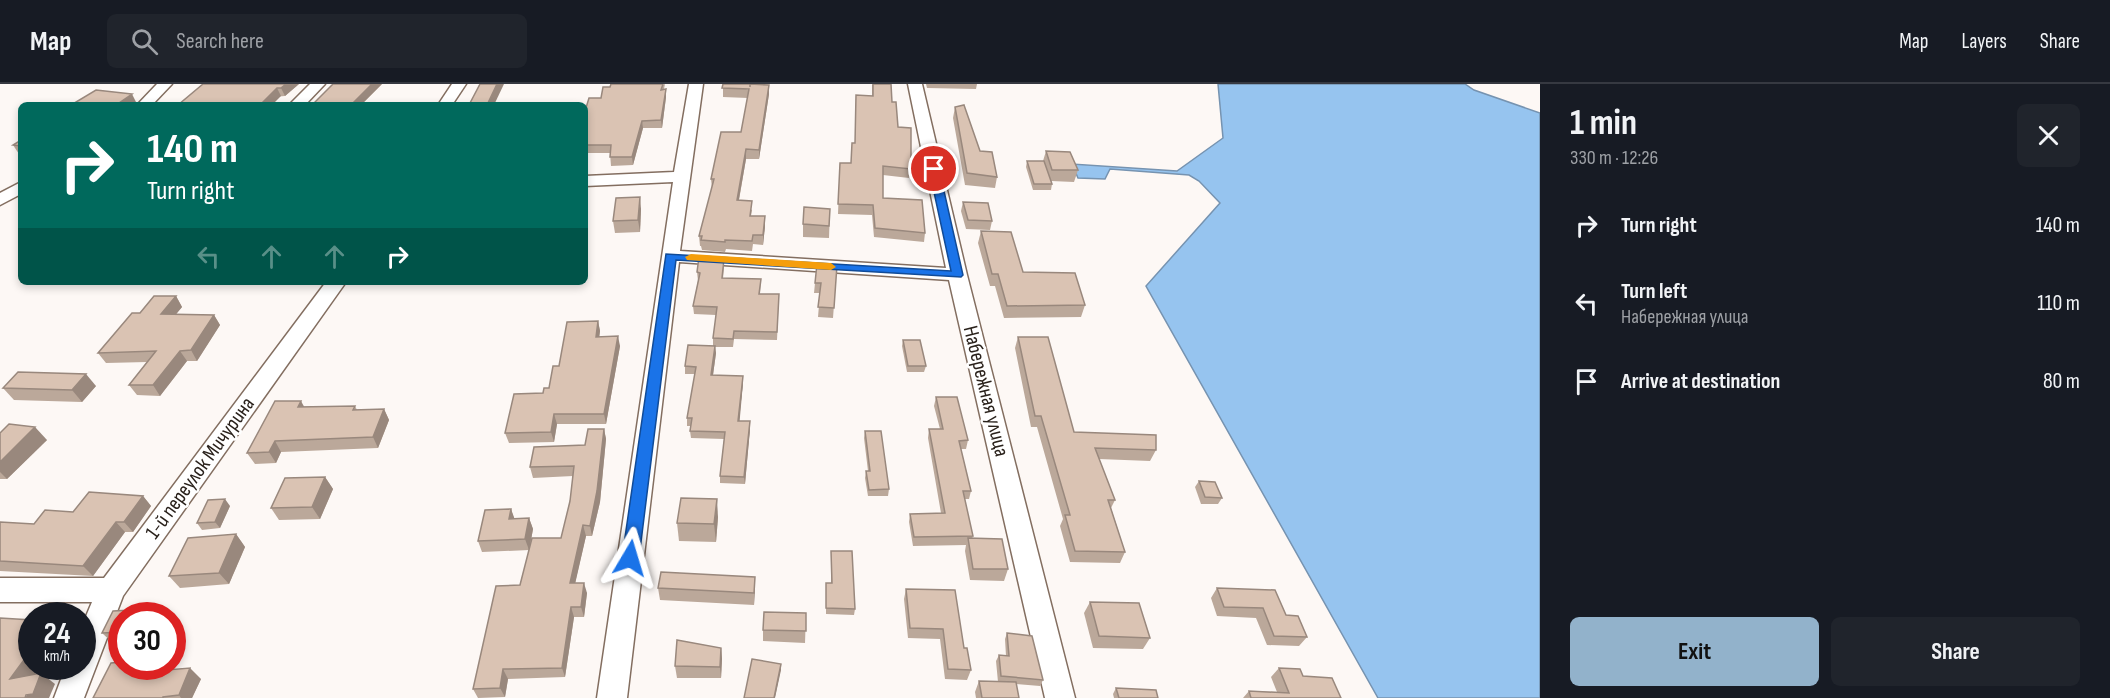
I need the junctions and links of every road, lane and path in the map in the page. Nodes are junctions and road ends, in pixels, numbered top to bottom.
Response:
1 (165, 84) edge
2 (318, 84) edge
3 (459, 84) edge
4 (696, 84) edge
5 (915, 84) edge
6 (147, 102) edge
7 (300, 102) edge
8 (447, 102) edge
9 (683, 177) junction
10 (588, 181) edge
11 (12, 188) edge
12 (0, 200) edge
13 (670, 256) junction
14 (957, 275) junction
15 (334, 285) edge
16 (111, 590) junction
17 (0, 591) edge
18 (96, 628) edge
19 (76, 680) edge
20 (69, 698) edge
21 (612, 698) edge
22 (1060, 698) edge

1 - 6 street
2 - 7 street
3 - 8 street
4 - 9 street
5 - 14 street, Набережная улица
9 - 10 street
9 - 13 street
11 - 12 street
13 - 14 street
13 - 21 street
14 - 22 street, Набережная улица
15 - 16 street, 1-й переулок Мичурина
16 - 17 street
16 - 18 street, 1-й переулок Мичурина
19 - 20 street, 1-й переулок Мичурина

